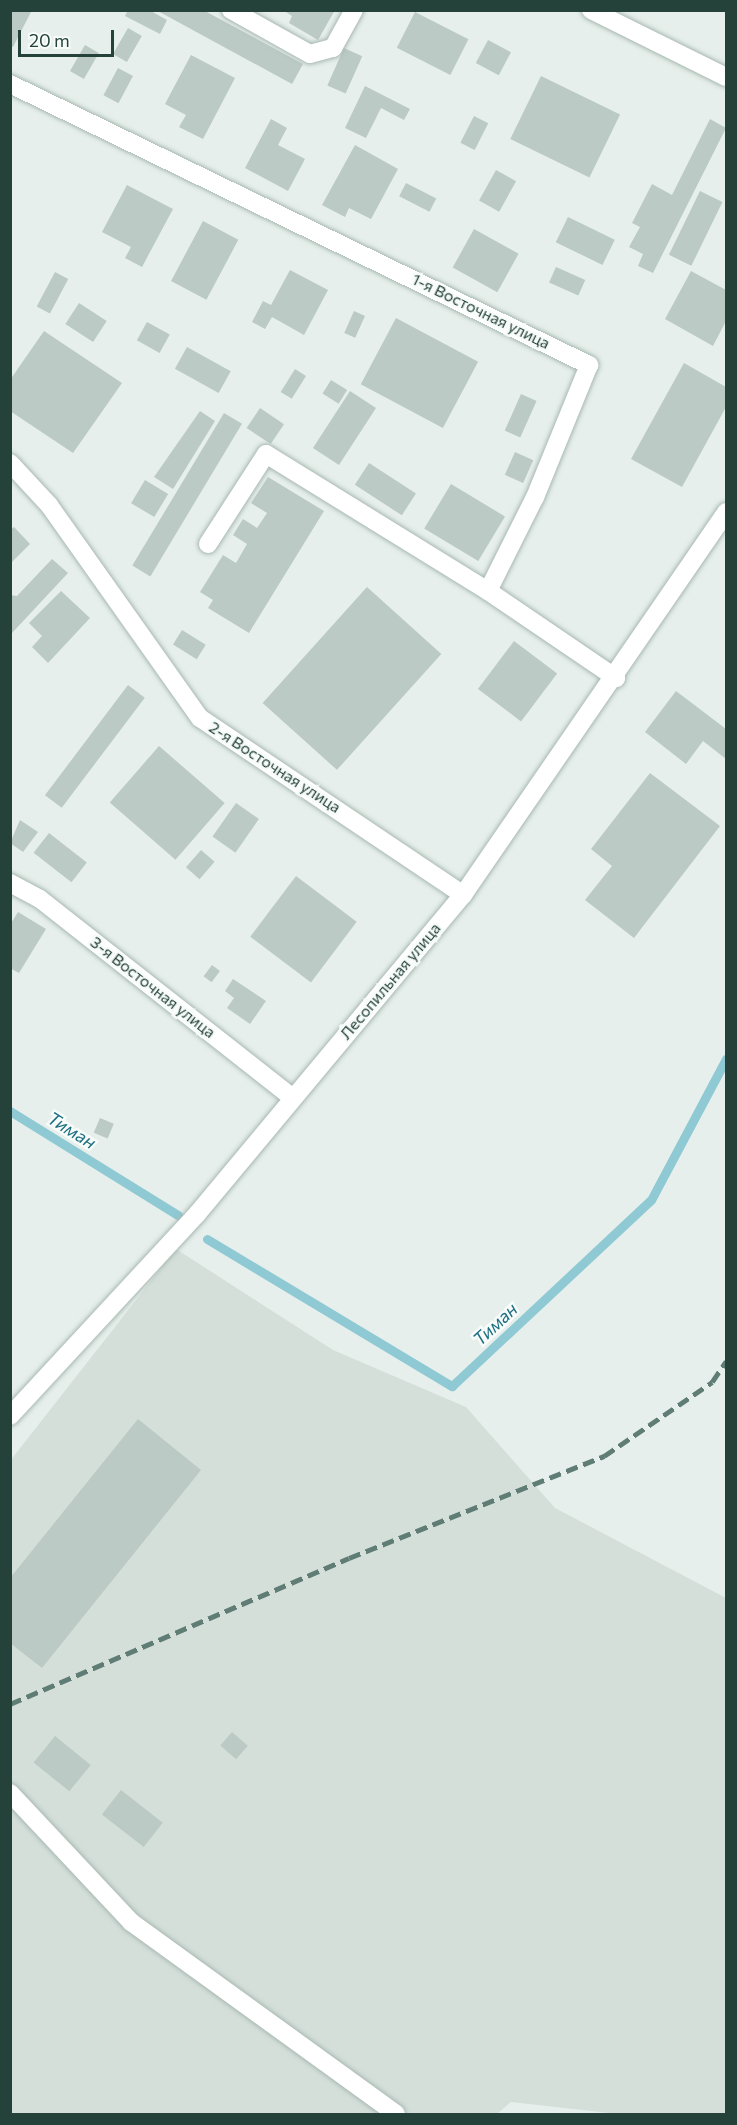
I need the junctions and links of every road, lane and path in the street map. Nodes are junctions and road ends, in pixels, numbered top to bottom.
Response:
1 (231, 10) edge
2 (354, 10) edge
3 (591, 10) edge
4 (726, 77) edge
5 (10, 84) edge
6 (10, 463) edge
7 (726, 512) edge
8 (208, 544) dead end
9 (488, 591) junction
10 (616, 678) junction
11 (10, 883) edge
12 (463, 895) junction
13 (292, 1096) junction
14 (13, 1409) edge
15 (10, 1793) edge
16 (396, 2115) edge

1 - 2 street
3 - 4 street
5 - 9 street, 1-я Восточная улица
6 - 12 street, 2-я Восточная улица
7 - 10 street, Лесопильная улица
8 - 9 street
9 - 10 street
10 - 12 street, Лесопильная улица
11 - 13 street, 3-я Восточная улица
12 - 13 street, Лесопильная улица
13 - 14 street, Лесопильная улица
15 - 16 street

